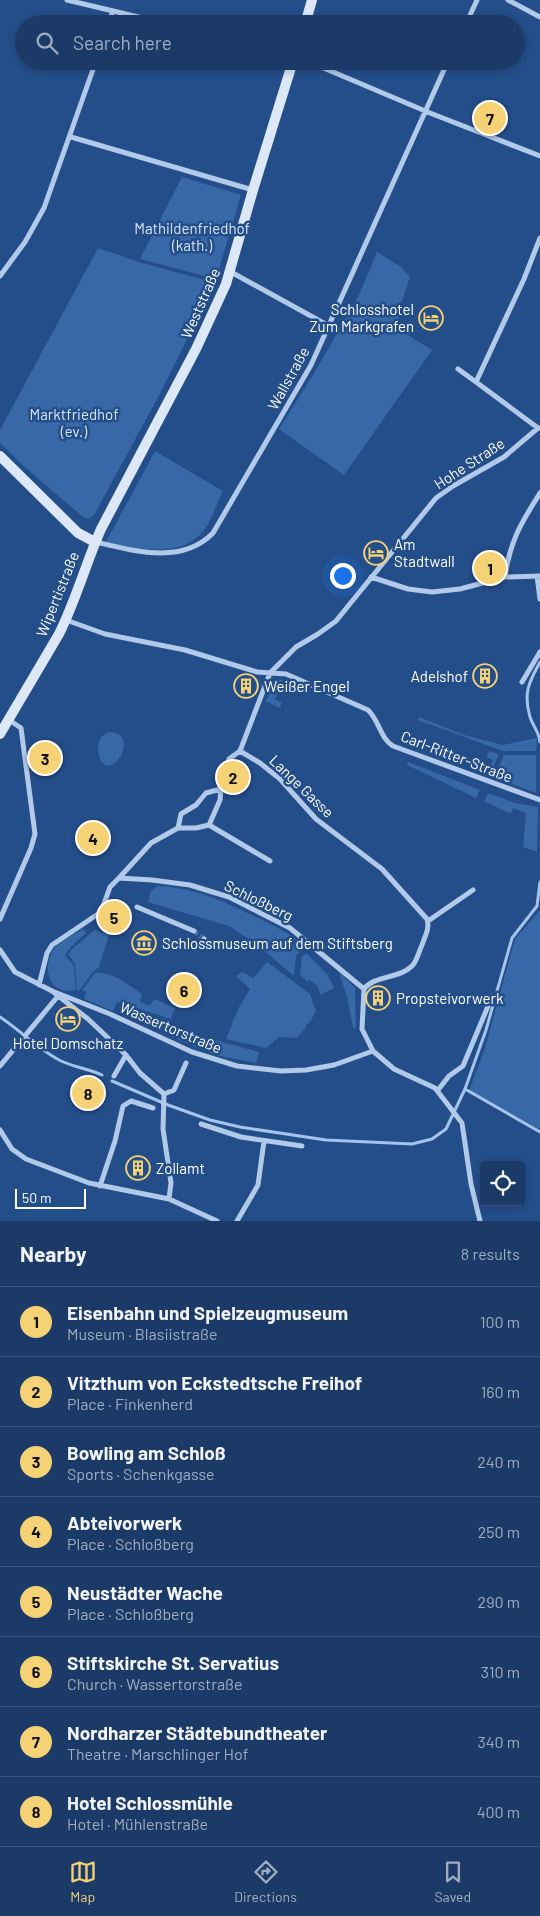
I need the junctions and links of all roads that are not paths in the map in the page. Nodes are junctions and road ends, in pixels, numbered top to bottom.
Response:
1 (67, 0) edge
2 (312, 0) edge
3 (477, 0) edge
4 (508, 0) edge
5 (112, 11) junction
6 (111, 15) edge
7 (129, 15) edge
8 (308, 15) edge
9 (470, 15) edge
10 (540, 17) edge
11 (93, 70) edge
12 (290, 70) edge
13 (328, 70) edge
14 (444, 70) edge
15 (424, 111) junction
16 (70, 137) junction
17 (540, 156) edge
18 (253, 190) junction
19 (540, 238) edge
20 (231, 272) junction
21 (0, 276) edge
22 (329, 326) junction
23 (458, 368) dead end
24 (476, 382) junction
25 (539, 428) edge
26 (1, 460) edge
27 (540, 493) edge
28 (95, 542) junction
29 (539, 576) edge
30 (371, 577) junction
31 (505, 577) junction
32 (540, 600) edge
33 (66, 620) junction
34 (540, 652) edge
35 (270, 673) junction
36 (522, 682) dead end
37 (9, 720) junction
38 (0, 734) edge
39 (240, 751) junction
40 (221, 789) junction
41 (539, 800) edge
42 (209, 825) junction
43 (178, 828) junction
44 (270, 861) dead end
45 (119, 878) junction
46 (474, 890) dead end
47 (137, 907) dead end
48 (0, 919) edge
49 (428, 921) junction
50 (194, 931) tunnel mouth
51 (0, 950) edge
52 (39, 985) junction
53 (364, 989) junction
54 (52, 991) junction
55 (58, 996) junction
56 (491, 999) dead end
57 (373, 1051) junction
58 (126, 1055) junction
59 (186, 1063) dead end
60 (0, 1066) edge
61 (114, 1076) dead end
62 (438, 1090) junction
63 (164, 1097) junction
64 (153, 1108) dead end
65 (201, 1124) dead end
66 (0, 1130) edge
67 (264, 1141) junction
68 (302, 1146) dead end
69 (100, 1186) junction
70 (169, 1200) junction
71 (217, 1221) edge
72 (238, 1221) edge
73 (480, 1221) edge

1 - 5 street
2 - 8 main road
3 - 9 street
4 - 10 street
5 - 6 street
5 - 7 street
11 - 16 street
12 - 18 main road, Weststraße
13 - 15 street
14 - 15 street, Wallstraße
15 - 17 street
15 - 22 street, Wallstraße
16 - 18 street
16 - 21 street
18 - 20 main road, Weststraße
19 - 24 street
20 - 22 street
20 - 28 main road, Weststraße
22 - 28 street, Wallstraße
23 - 24 street
24 - 25 street
25 - 30 street, Hohe Straße
26 - 28 main road
27 - 31 street
28 - 33 main road, Wipertistraße
29 - 31 street
29 - 32 street
30 - 31 street
30 - 35 street, Hohe Straße
33 - 35 street, Carl-Ritter-Straße
33 - 37 main road, Wipertistraße
34 - 36 street
35 - 39 street
35 - 41 street, Carl-Ritter-Straße
37 - 38 main road, Wipertistraße
37 - 48 street
39 - 40 street
39 - 49 street, Lange Gasse
40 - 42 street
40 - 43 street
42 - 43 street
42 - 44 street
43 - 45 street
45 - 52 street
45 - 53 street, Schloßberg
46 - 49 street
47 - 50 street
49 - 53 street
51 - 52 street
52 - 54 street
53 - 57 street
54 - 55 street
54 - 57 street, Wassertorstraße
55 - 58 street
55 - 60 street
56 - 62 street
57 - 62 street
58 - 61 street
58 - 63 street
59 - 63 street
62 - 73 street
63 - 70 street
64 - 69 street
65 - 67 street
66 - 69 street
67 - 68 street
67 - 72 street
69 - 70 street
70 - 71 street

